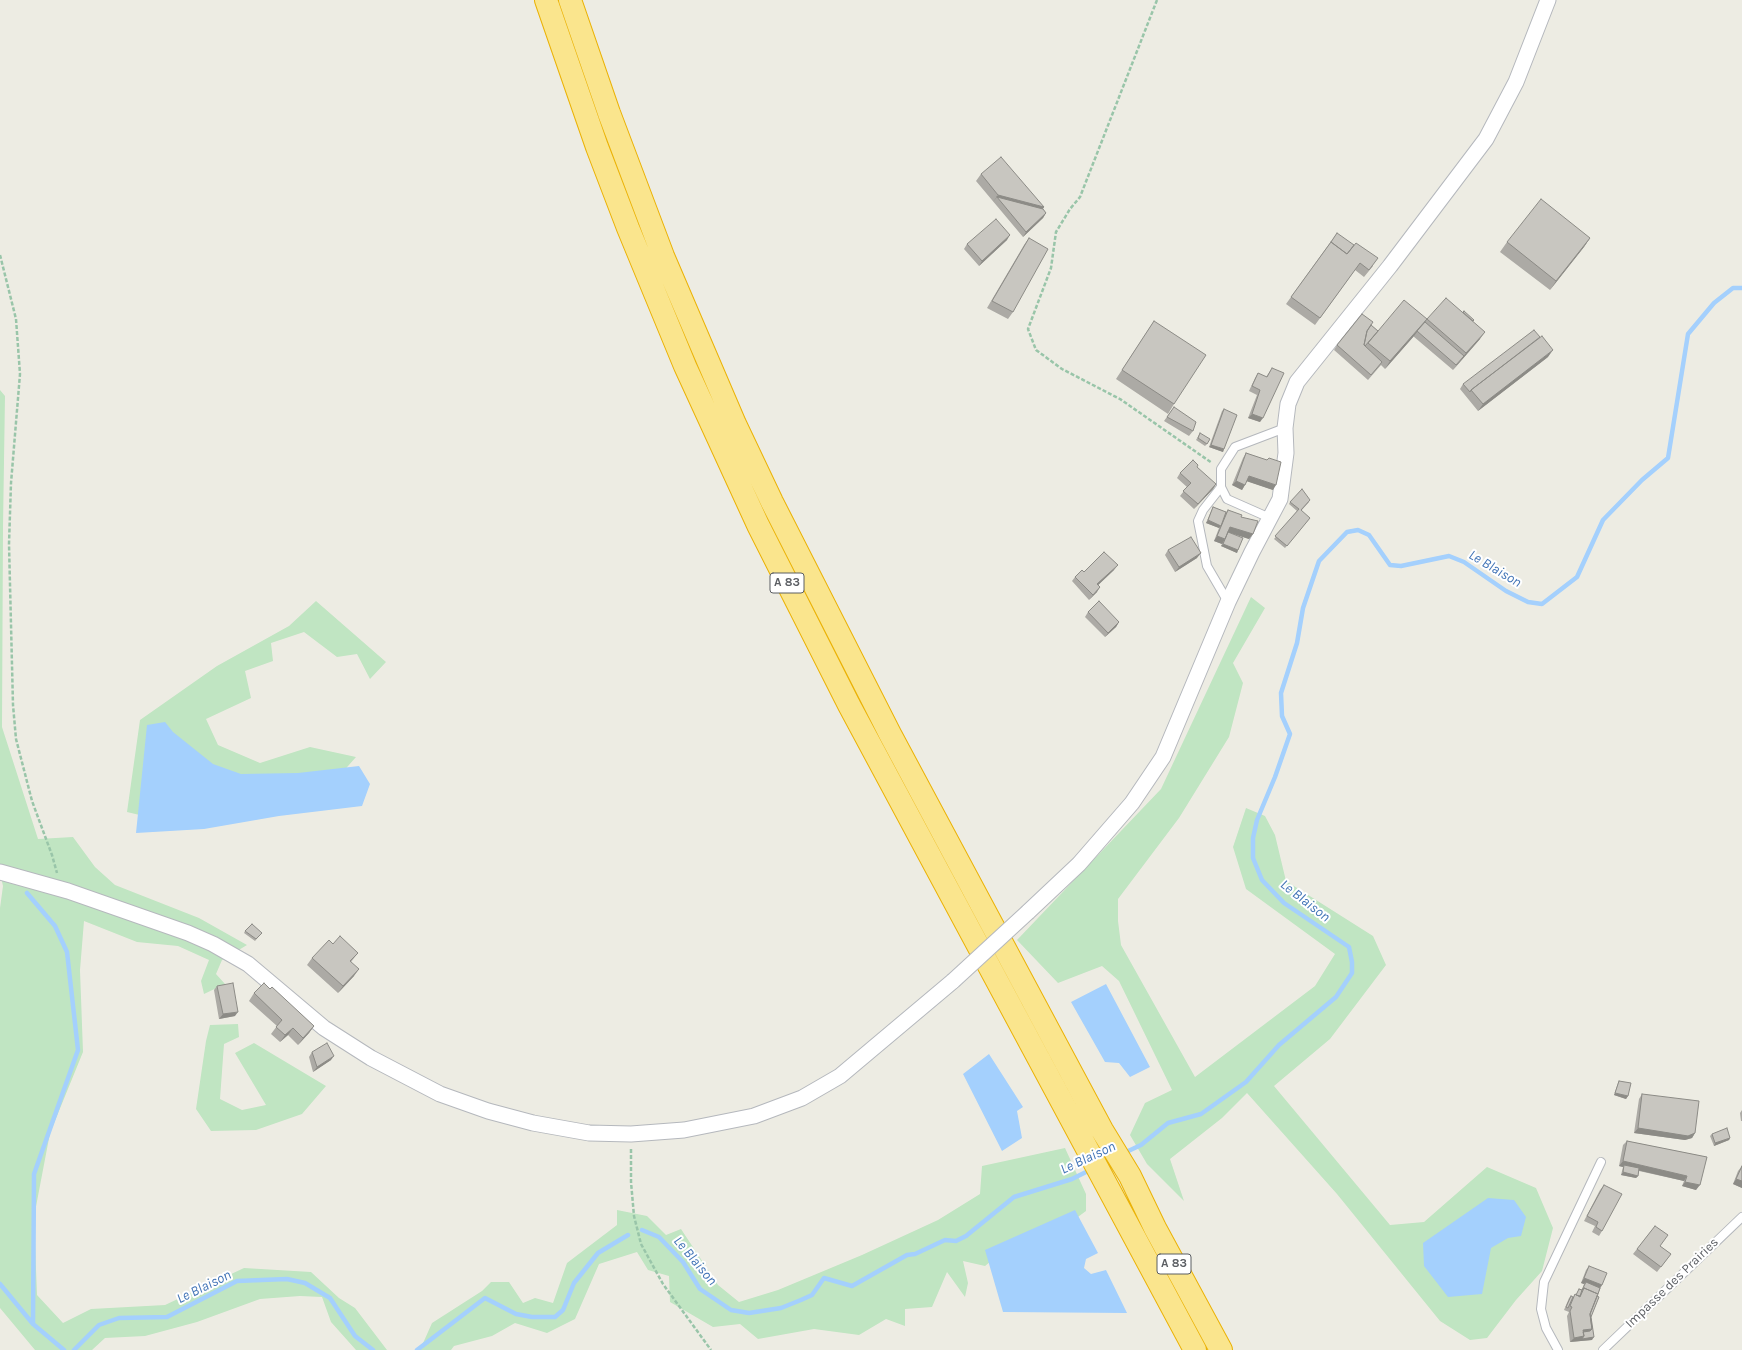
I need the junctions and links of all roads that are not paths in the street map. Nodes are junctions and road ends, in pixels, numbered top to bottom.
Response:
1 (546, 0) edge
2 (570, 0) edge
3 (1548, 0) edge
4 (1285, 428) junction
5 (1221, 487) junction
6 (1270, 518) junction
7 (1228, 602) junction
8 (0, 872) edge
9 (1601, 1162) dead end
10 (1742, 1216) edge
11 (1195, 1350) edge
12 (1221, 1350) edge
13 (1558, 1350) edge
14 (1603, 1350) edge

1 - 11 highway, A 83
2 - 12 highway, A 83
3 - 4 street
4 - 5 lane
4 - 6 street
5 - 6 lane
5 - 7 lane
6 - 7 street
7 - 8 street, bridge
9 - 13 lane
10 - 14 lane, Impasse des Prairies

